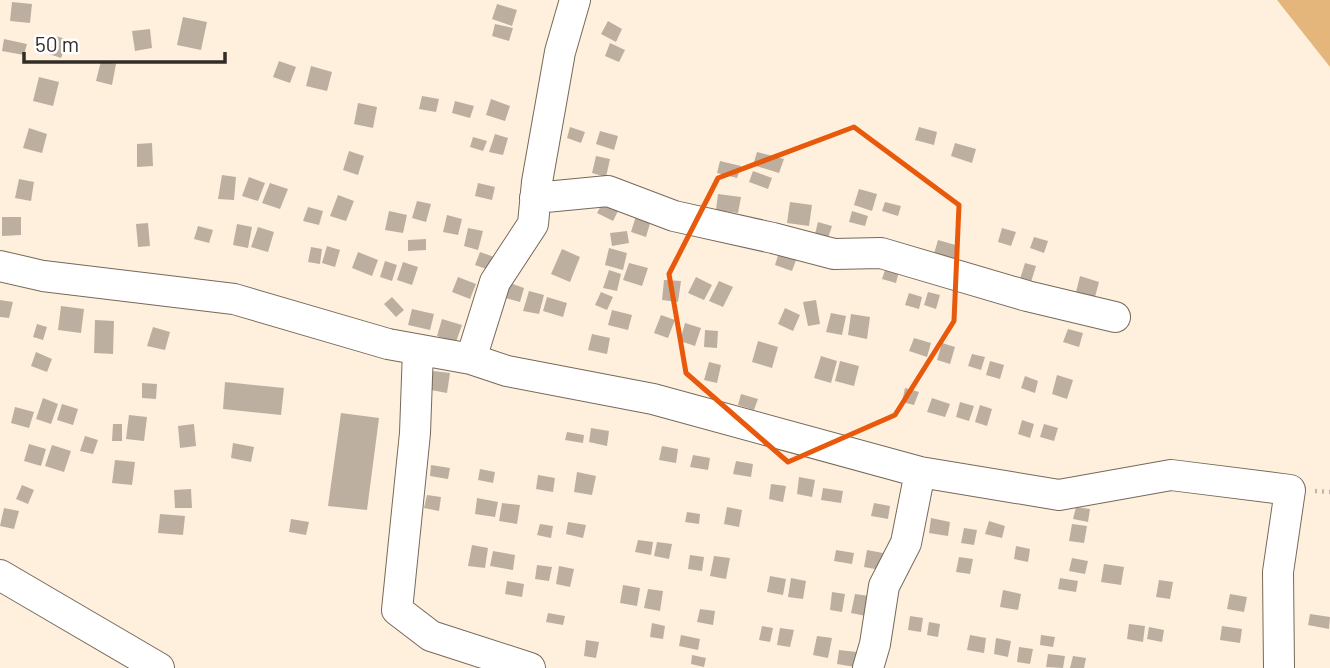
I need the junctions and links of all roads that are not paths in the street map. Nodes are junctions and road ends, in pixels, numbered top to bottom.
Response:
1 (575, 0) edge
2 (535, 198) junction
3 (0, 266) edge
4 (1115, 317) dead end
5 (418, 350) junction
6 (471, 359) junction
7 (920, 472) junction
8 (0, 575) edge
9 (159, 668) edge
10 (530, 668) edge
11 (867, 668) edge
12 (1279, 668) edge

1 - 2 street
2 - 4 street
2 - 6 street
3 - 5 street
5 - 6 street
5 - 10 street
6 - 7 street
7 - 11 street
7 - 12 street
8 - 9 street

